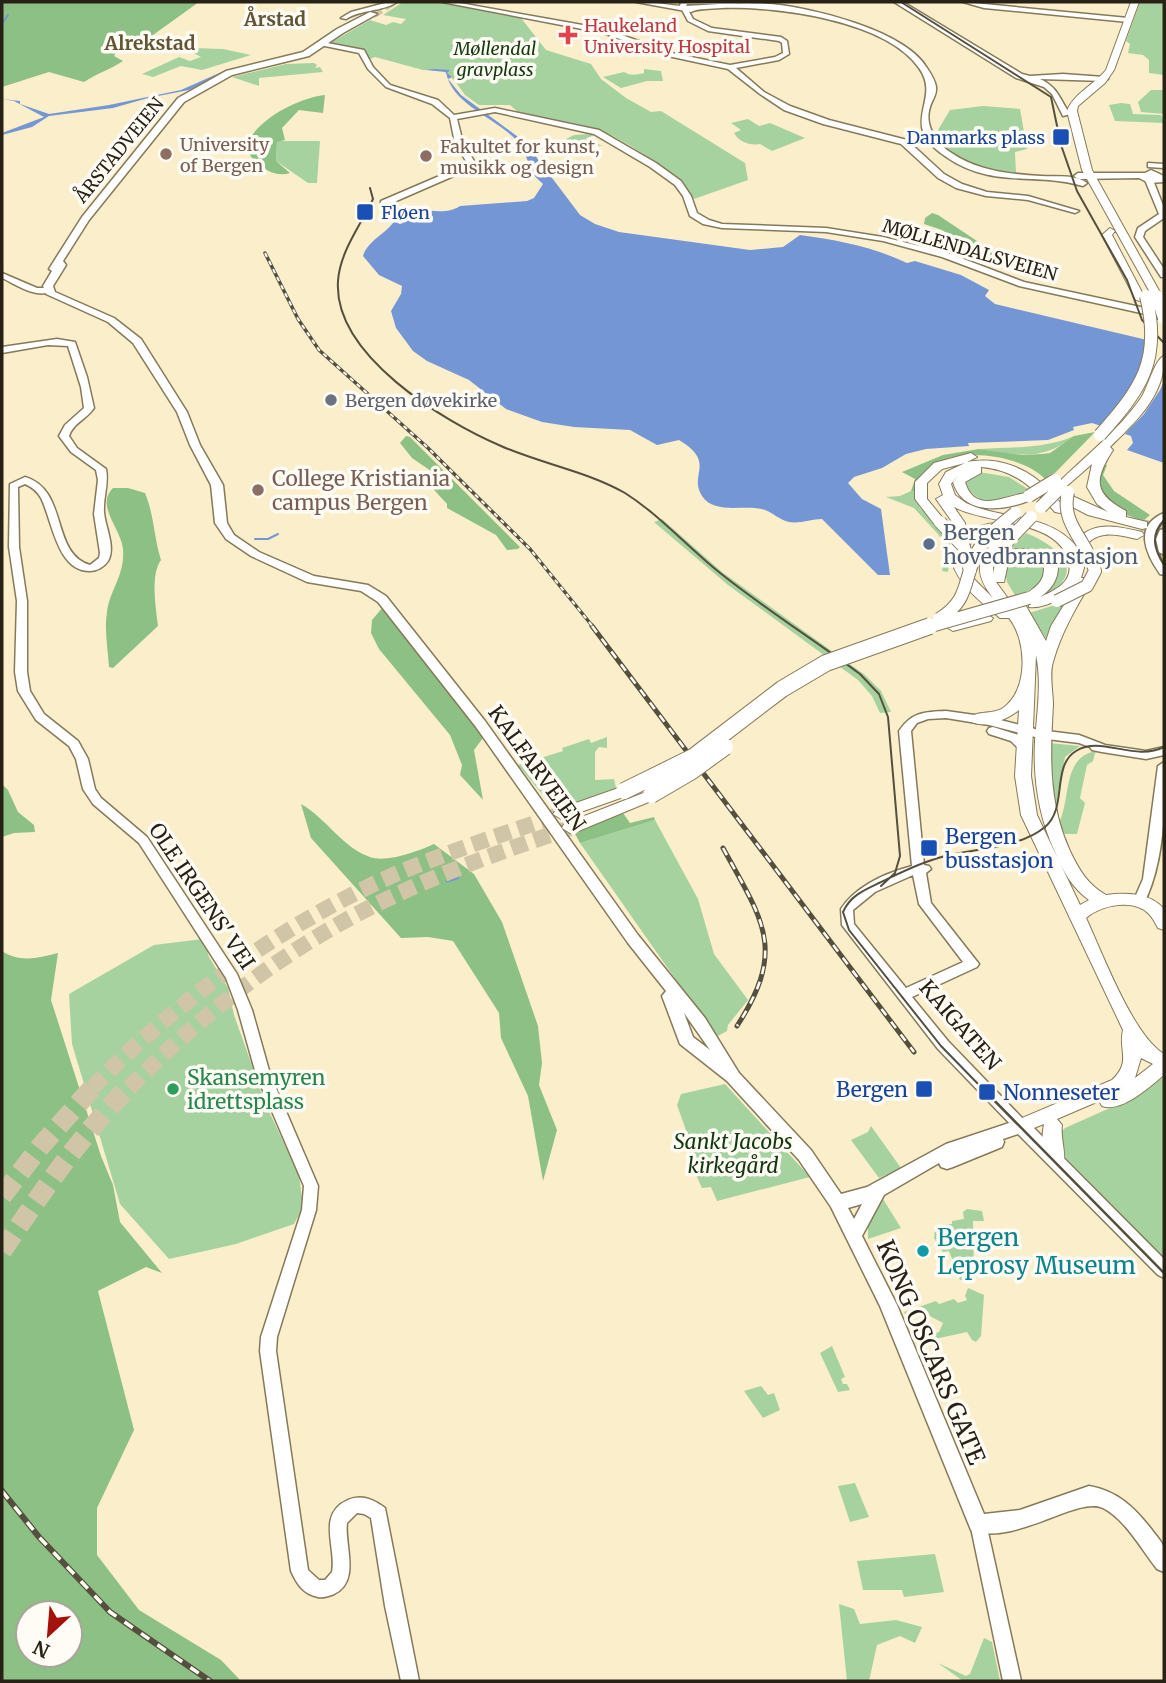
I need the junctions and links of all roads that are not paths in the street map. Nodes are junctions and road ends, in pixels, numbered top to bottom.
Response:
1 (394, 2) edge
2 (445, 2) edge
3 (640, 2) edge
4 (736, 2) edge
5 (898, 2) edge
6 (965, 2) edge
7 (1133, 2) edge
8 (1078, 3) edge
9 (684, 5) edge
10 (1075, 15) junction
11 (354, 20) joint
12 (1123, 21) junction
13 (322, 44) junction
14 (730, 67) junction
15 (1032, 78) junction
16 (1099, 78) junction
17 (416, 97) joint
18 (425, 99) joint
19 (1066, 114) junction
20 (453, 117) junction
21 (1164, 166) edge
22 (1154, 176) edge
23 (1086, 177) junction
24 (384, 203) dead end
25 (1075, 211) dead end
26 (2, 275) edge
27 (1164, 275) edge
28 (48, 290) junction
29 (1161, 305) edge
30 (2, 350) edge
31 (1164, 359) edge
32 (1106, 437) junction
33 (989, 458) junction
34 (1061, 486) junction
35 (1034, 501) junction
36 (1060, 509) junction
37 (1023, 515) junction
38 (1164, 516) edge
39 (1140, 528) junction
40 (1164, 532) edge
41 (1000, 544) junction
42 (8, 548) edge
43 (1164, 552) edge
44 (957, 554) junction
45 (971, 572) junction
46 (1164, 572) edge
47 (999, 579) junction
48 (1069, 584) junction
49 (1033, 603) junction
50 (918, 630) junction
51 (1025, 636) junction
52 (1046, 662) junction
53 (1027, 687) junction
54 (975, 719) junction
55 (1043, 737) junction
56 (1025, 738) junction
57 (1164, 742) edge
58 (1164, 751) edge
59 (1164, 763) edge
60 (624, 800) junction
61 (561, 814) tunnel mouth
62 (570, 828) tunnel mouth
63 (922, 873) junction
64 (1103, 901) junction
65 (1139, 902) junction
66 (1077, 915) junction
67 (1164, 924) edge
68 (903, 995) junction
69 (1125, 1019) junction
70 (1158, 1064) edge
71 (733, 1077) joint
72 (1053, 1125) junction
73 (1024, 1129) junction
74 (1056, 1159) junction
75 (878, 1189) junction
76 (837, 1202) junction
77 (854, 1235) junction
78 (1164, 1270) edge
79 (978, 1523) junction
80 (1164, 1562) edge
81 (410, 1681) edge
82 (1012, 1681) edge

1 - 11 street
2 - 14 street
3 - 9 main road
4 - 9 street
5 - 15 main road
6 - 10 street
7 - 12 highway
8 - 10 street
9 - 14 street
9 - 23 main road
10 - 12 street
11 - 13 main road
12 - 16 highway
13 - 17 street
13 - 28 main road, ÅRSTADVEIEN
14 - 25 street
15 - 16 main road
15 - 19 main road
16 - 19 highway
16 - 23 highway
17 - 18 main road
18 - 20 street
19 - 23 highway
20 - 24 street
20 - 29 street, MØLLENDALSVEIEN
21 - 22 street
22 - 23 main road
22 - 23 main road
22 - 27 street
23 - 29 highway
23 - 29 highway
26 - 28 street
28 - 71 main road, KALFARVEIEN
29 - 32 highway, bridge
30 - 42 street, OLE IRGENS' VEI
31 - 32 highway
32 - 34 highway
32 - 34 highway
32 - 39 highway
33 - 39 highway
33 - 44 highway
33 - 45 highway, bridge
34 - 35 highway, bridge
34 - 49 highway, bridge
35 - 36 highway
35 - 37 highway
36 - 39 highway
36 - 48 highway
37 - 41 highway, bridge
37 - 45 highway, bridge
38 - 46 street
39 - 52 highway
40 - 43 street
41 - 47 highway
41 - 51 highway
42 - 81 street, OLE IRGENS' VEI
44 - 48 highway
44 - 51 highway
45 - 50 highway, bridge
47 - 49 highway
47 - 52 highway
48 - 49 highway
49 - 50 highway, bridge
49 - 60 highway, bridge
50 - 60 highway, bridge
51 - 53 highway
52 - 55 highway
53 - 54 highway
53 - 56 highway
54 - 56 street
54 - 63 main road
55 - 56 street
55 - 58 street
55 - 64 highway
56 - 63 street
56 - 66 highway
57 - 58 street
58 - 59 street
59 - 65 street
60 - 61 highway
60 - 62 highway
63 - 68 street
63 - 68 street, KAIGATEN
64 - 65 highway
64 - 66 highway
65 - 67 highway
66 - 69 highway
68 - 73 street, KAIGATEN
69 - 70 highway
69 - 73 highway
70 - 72 highway
71 - 76 main road, KONG OSCARS GATE
72 - 73 highway
72 - 74 highway
73 - 74 main road, KAIGATEN
73 - 75 main road
74 - 78 main road, KAIGATEN
75 - 76 main road
75 - 77 main road
76 - 77 main road, KONG OSCARS GATE
77 - 79 main road, KONG OSCARS GATE
79 - 80 main road
79 - 82 street, KONG OSCARS GATE

